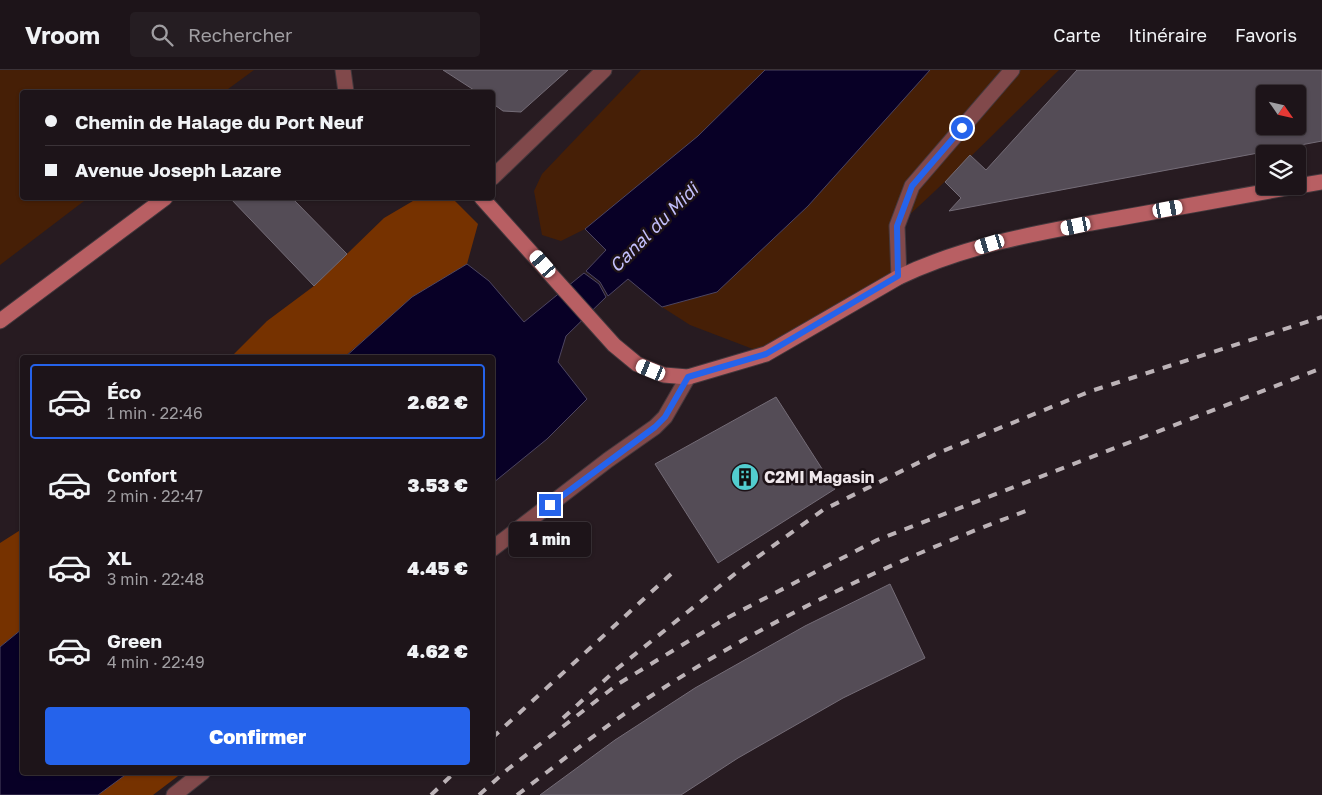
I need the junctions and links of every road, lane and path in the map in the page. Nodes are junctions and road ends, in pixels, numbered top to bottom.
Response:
1 (343, 70) edge
2 (604, 70) edge
3 (1012, 70) edge
4 (346, 90) edge
5 (495, 175) edge
6 (1322, 182) edge
7 (1306, 185) edge
8 (1256, 193) edge
9 (162, 200) edge
10 (484, 200) edge
11 (898, 276) junction
12 (0, 322) edge
13 (688, 377) junction
14 (495, 547) edge
15 (199, 775) edge
16 (174, 795) edge

1 - 4 street
2 - 5 street
3 - 11 street
6 - 7 main road
8 - 11 main road
9 - 12 main road
10 - 13 main road
11 - 13 main road
13 - 14 street
15 - 16 street

